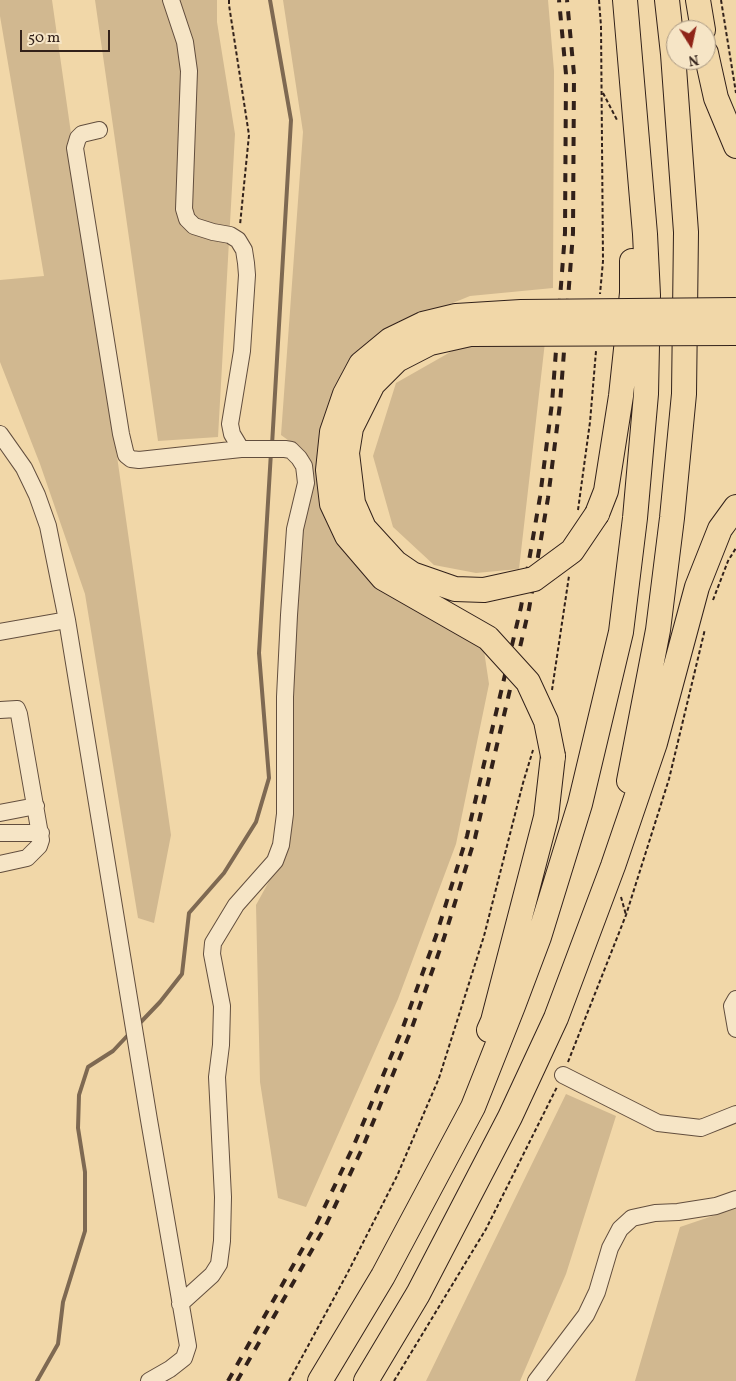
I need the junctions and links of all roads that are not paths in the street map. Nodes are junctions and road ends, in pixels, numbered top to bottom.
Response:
1 (171, 0) edge
2 (625, 0) edge
3 (667, 0) edge
4 (698, 0) edge
5 (701, 20) edge
6 (630, 60) junction
7 (710, 70) edge
8 (99, 130) dead end
9 (736, 146) edge
10 (736, 310) edge
11 (736, 334) edge
12 (0, 434) edge
13 (245, 449) junction
14 (736, 507) edge
15 (67, 620) junction
16 (0, 632) edge
17 (0, 710) edge
18 (36, 806) junction
19 (0, 813) edge
20 (0, 833) edge
21 (41, 833) junction
22 (0, 864) edge
23 (613, 866) junction
24 (736, 999) edge
25 (736, 1029) edge
26 (563, 1075) dead end
27 (736, 1114) edge
28 (736, 1199) edge
29 (408, 1231) junction
30 (180, 1304) junction
31 (149, 1381) edge
32 (320, 1381) edge
33 (366, 1381) edge
34 (536, 1381) edge

1 - 13 lane
2 - 6 highway
3 - 23 highway
4 - 5 highway
6 - 11 highway, bridge
6 - 29 highway
7 - 9 highway
8 - 13 lane
10 - 29 highway, bridge
12 - 15 lane
13 - 30 lane
14 - 23 highway
15 - 16 lane
15 - 30 lane
17 - 18 lane
18 - 19 lane
18 - 21 lane
20 - 21 lane
21 - 22 lane
23 - 33 highway
24 - 25 lane
26 - 27 lane
28 - 34 lane
29 - 32 highway
30 - 31 lane

